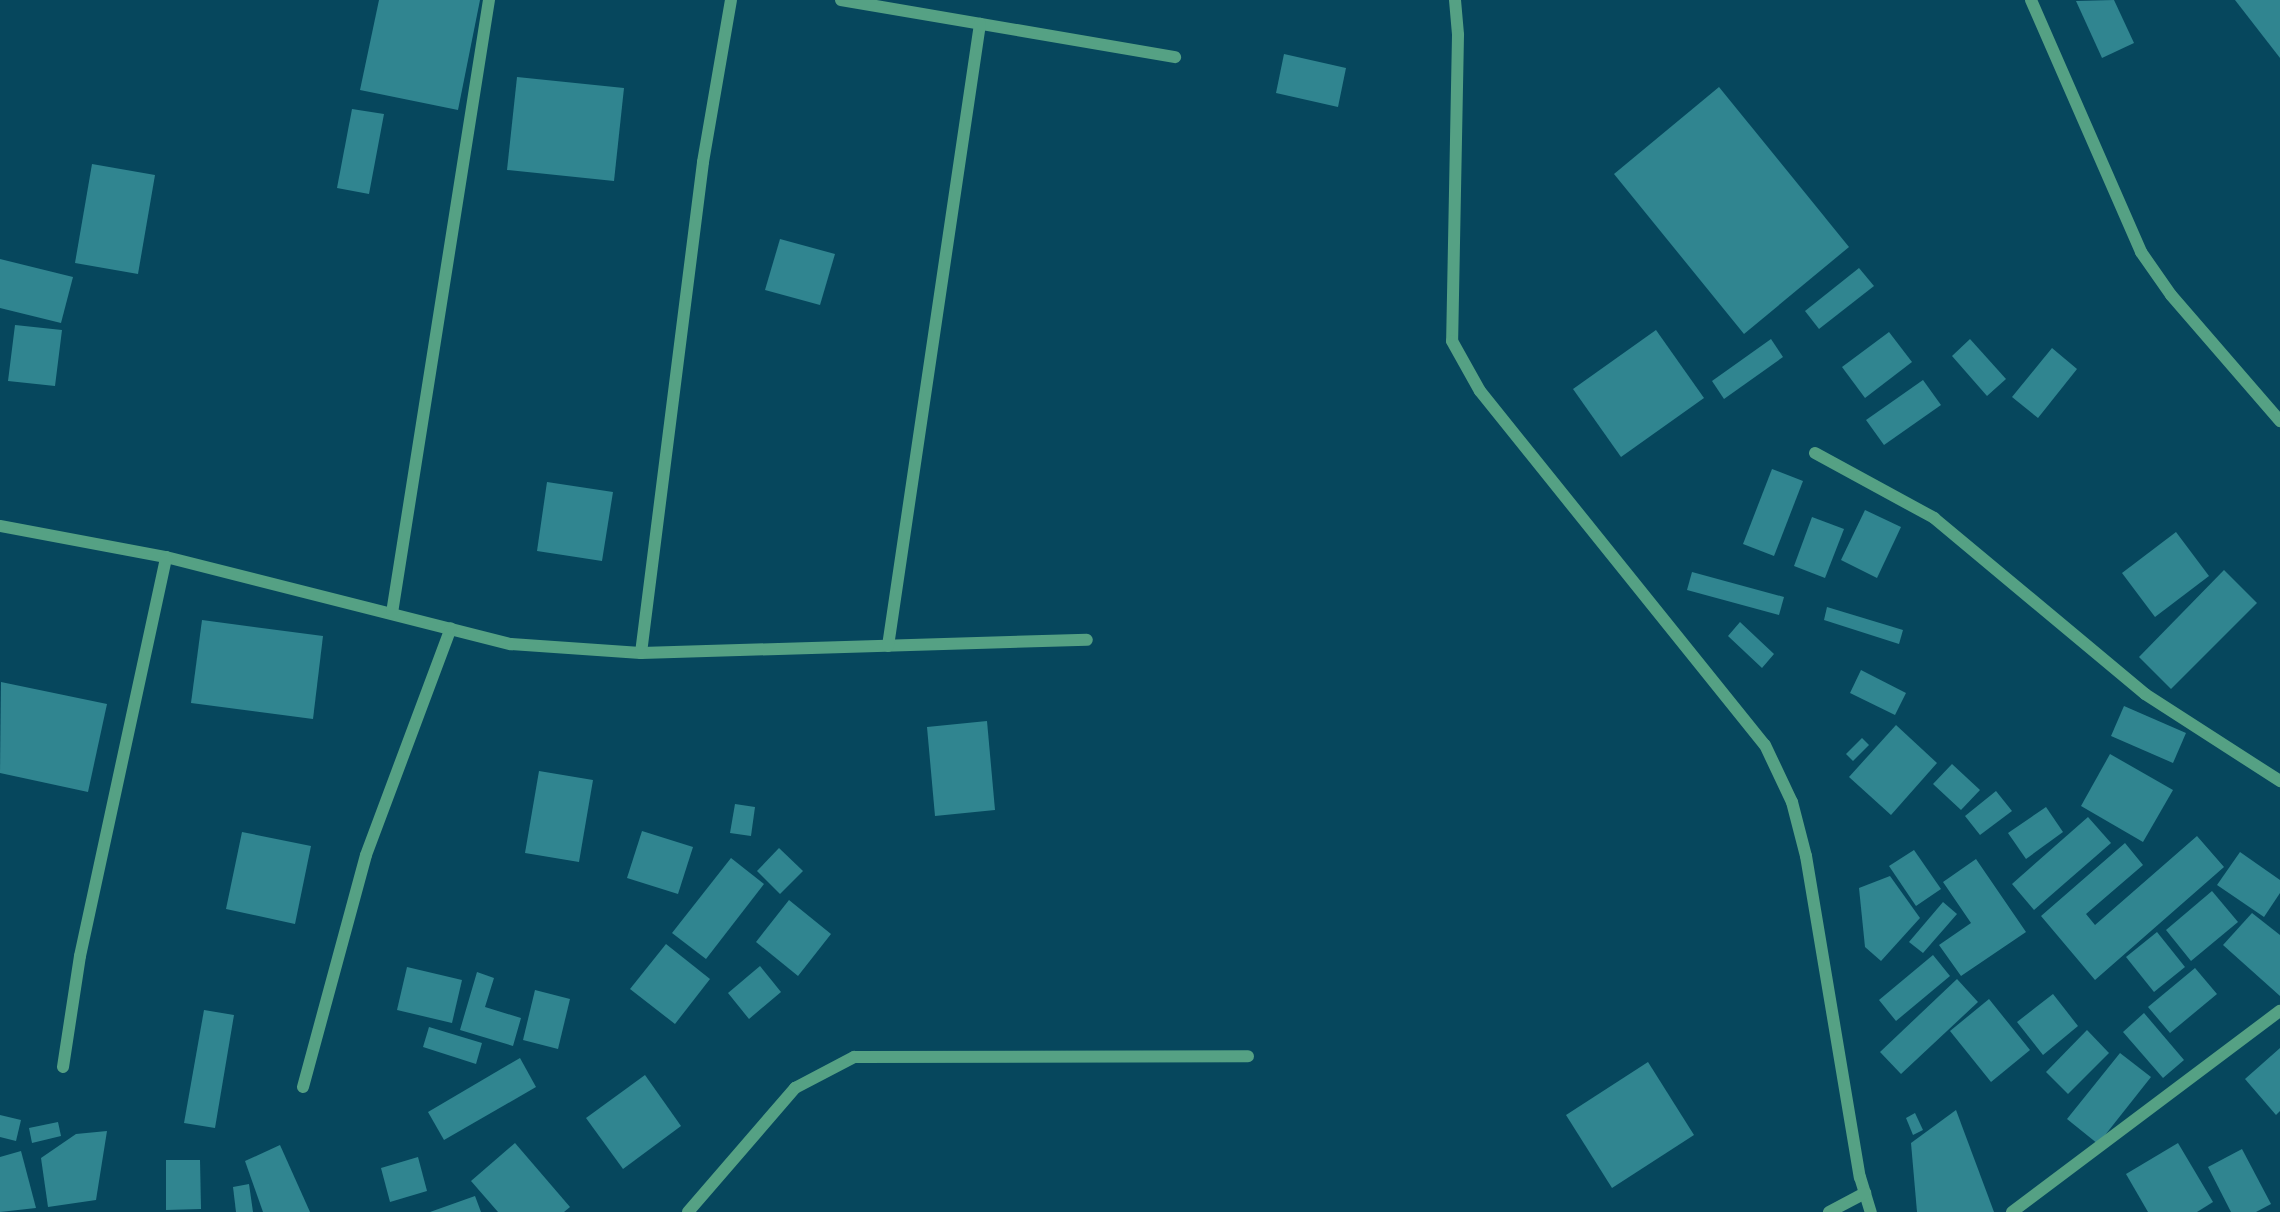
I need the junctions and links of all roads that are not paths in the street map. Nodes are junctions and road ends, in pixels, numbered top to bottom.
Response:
1 (489, 0) edge
2 (731, 0) edge
3 (841, 0) edge
4 (1455, 0) edge
5 (2031, 0) edge
6 (980, 24) junction
7 (1175, 57) dead end
8 (2280, 421) edge
9 (1815, 453) dead end
10 (0, 526) edge
11 (166, 557) junction
12 (392, 613) junction
13 (451, 628) junction
14 (1087, 640) dead end
15 (888, 646) junction
16 (640, 653) junction
17 (2280, 781) edge
18 (2280, 1011) edge
19 (1248, 1056) dead end
20 (63, 1067) dead end
21 (303, 1087) dead end
22 (1865, 1193) junction
23 (688, 1212) edge
24 (1829, 1212) edge
25 (1871, 1212) edge
26 (2012, 1212) edge

1 - 12 street
2 - 16 street
3 - 6 street
4 - 22 street
5 - 8 street
6 - 7 street
6 - 15 street
9 - 17 street
10 - 11 street
11 - 12 street
11 - 20 street
12 - 13 street
13 - 16 street
13 - 21 street
14 - 15 street
15 - 16 street
18 - 26 street
19 - 23 street
22 - 24 street
22 - 25 street

